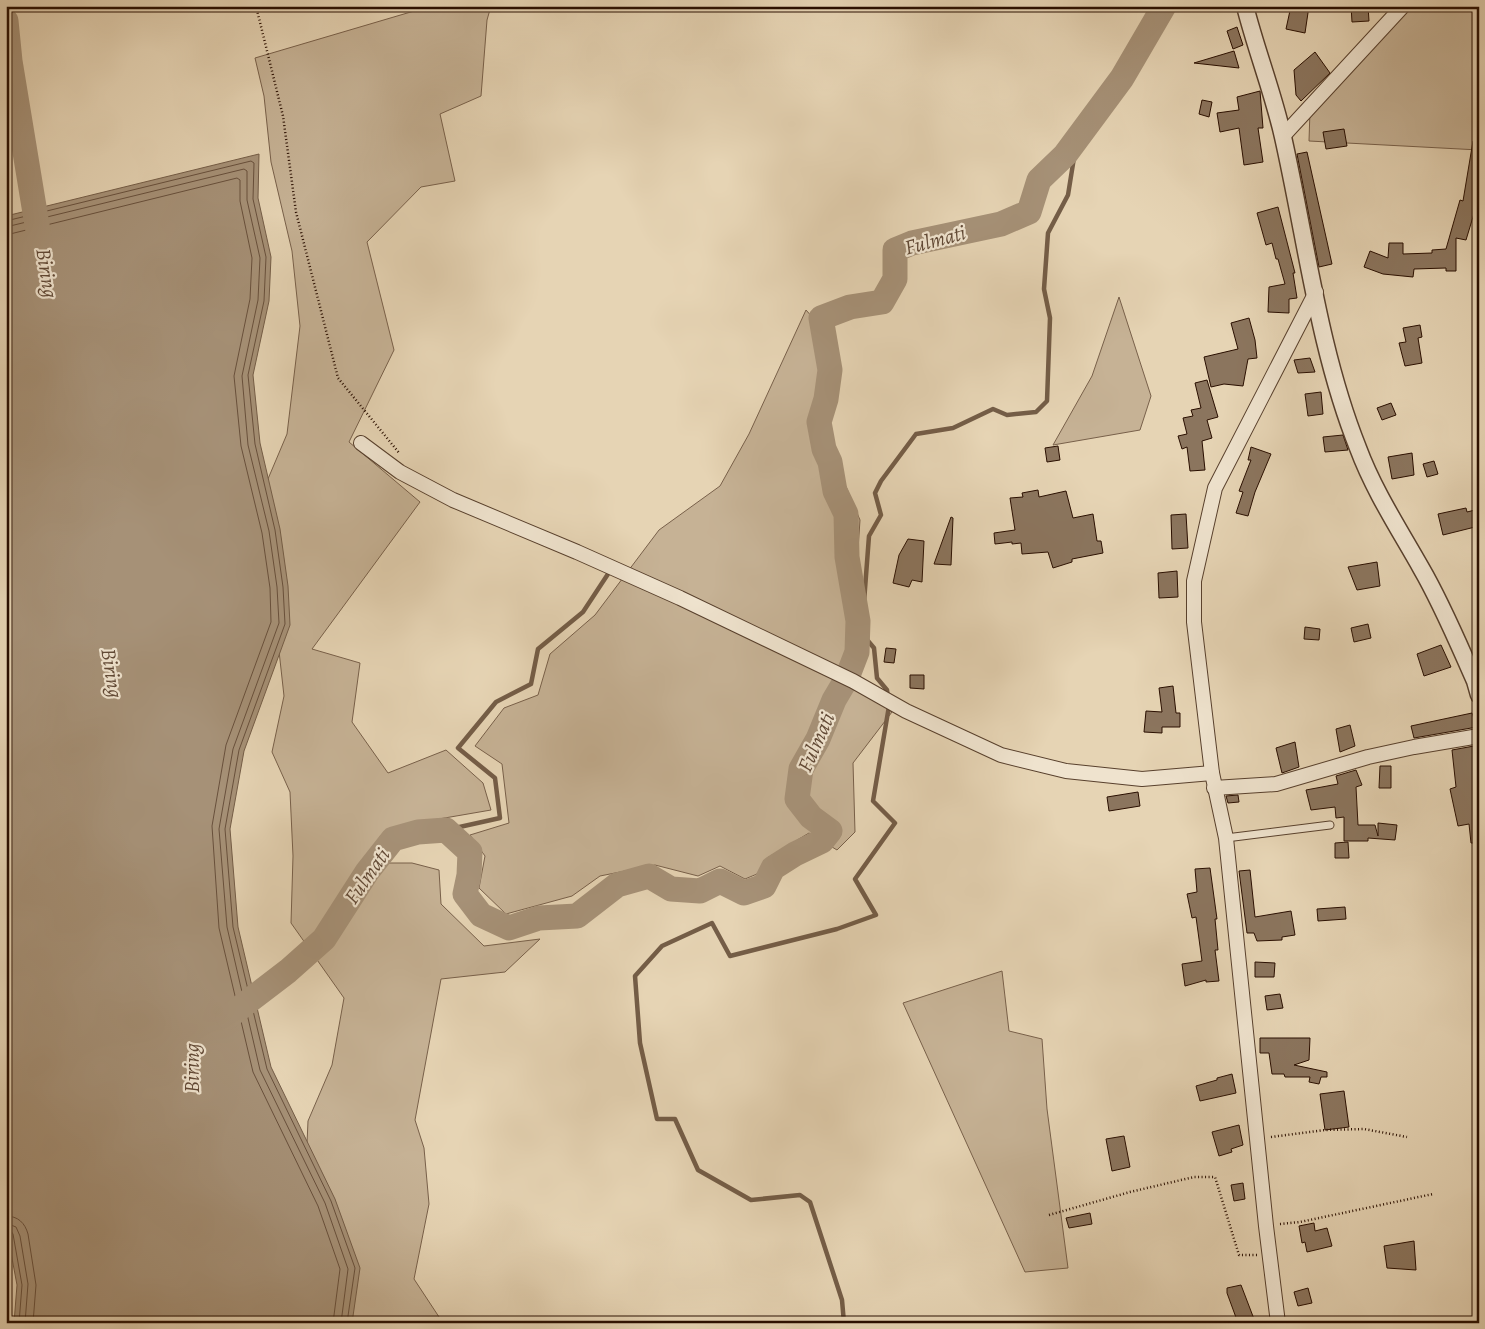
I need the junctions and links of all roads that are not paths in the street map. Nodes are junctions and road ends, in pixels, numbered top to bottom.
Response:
1 (1245, 6) edge
2 (1403, 6) edge
3 (1283, 136) junction
4 (1316, 292) junction
5 (361, 443) dead end
6 (1479, 695) edge
7 (1479, 736) edge
8 (1212, 773) junction
9 (1214, 788) junction
10 (1330, 825) dead end
11 (1226, 838) junction
12 (1278, 1323) edge

1 - 3 street
2 - 3 street
3 - 4 street
4 - 6 street
4 - 8 street
5 - 8 street
7 - 9 street
8 - 9 street
9 - 11 street
10 - 11 lane
11 - 12 street

